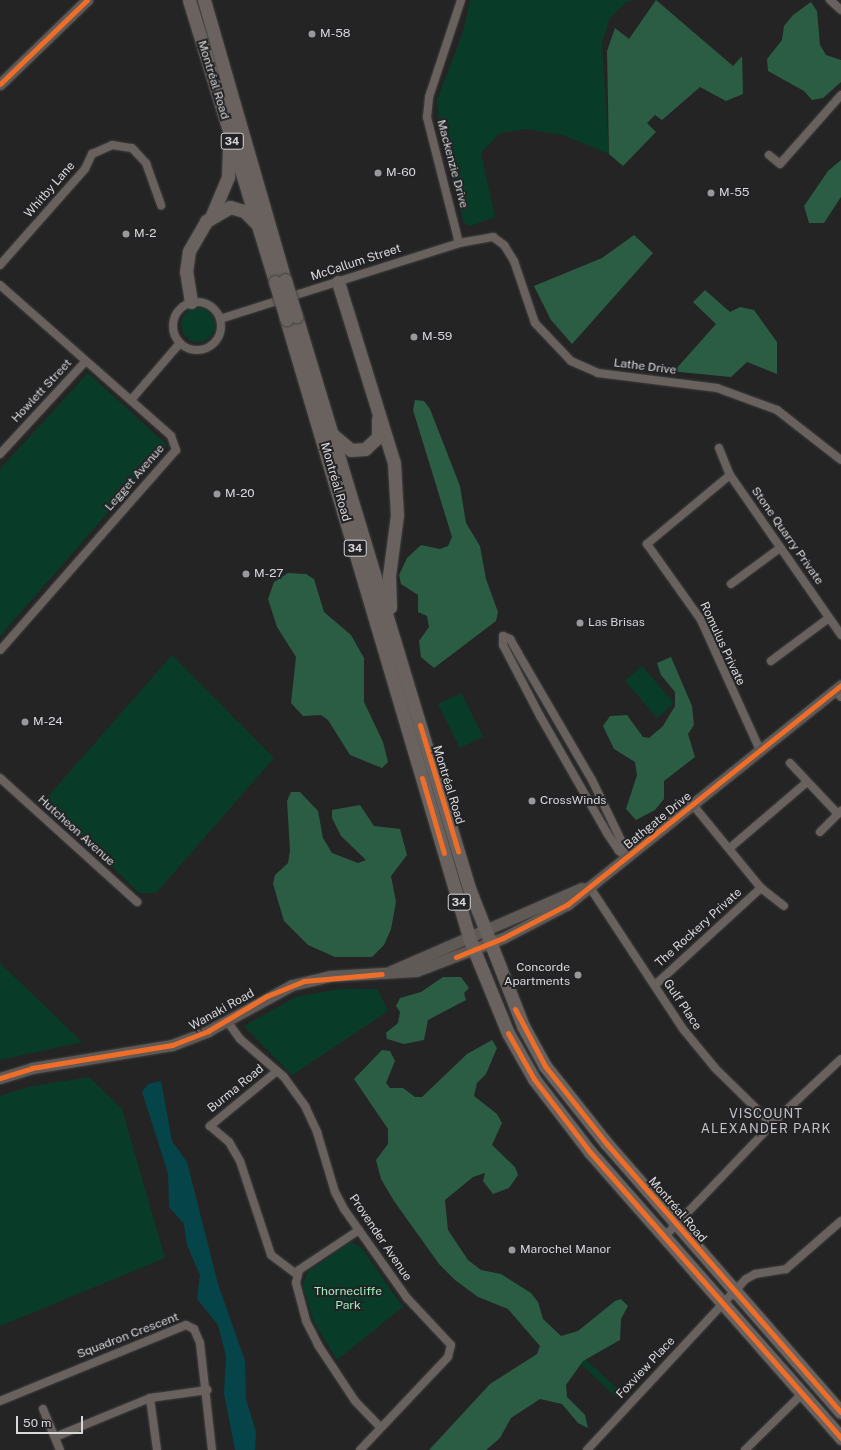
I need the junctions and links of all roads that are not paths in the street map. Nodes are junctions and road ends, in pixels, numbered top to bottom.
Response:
1 (88, 0) edge
2 (91, 0) edge
3 (189, 0) edge
4 (204, 0) edge
5 (461, 0) edge
6 (830, 0) edge
7 (79, 9) junction
8 (841, 10) edge
9 (0, 84) edge
10 (841, 95) edge
11 (227, 124) junction
12 (769, 155) dead end
13 (161, 204) dead end
14 (212, 215) junction
15 (258, 224) junction
16 (500, 241) joint
17 (459, 243) junction
18 (0, 265) edge
19 (280, 281) junction
20 (338, 282) junction
21 (0, 285) edge
22 (191, 302) junction
23 (291, 318) junction
24 (220, 320) junction
25 (180, 343) junction
26 (85, 362) junction
27 (131, 400) junction
28 (377, 412) junction
29 (330, 432) junction
30 (719, 448) dead end
31 (0, 454) edge
32 (841, 460) edge
33 (730, 476) junction
34 (780, 548) junction
35 (731, 584) dead end
36 (829, 618) junction
37 (391, 629) junction
38 (841, 635) edge
39 (0, 650) edge
40 (771, 661) dead end
41 (839, 691) edge
42 (760, 750) junction
43 (790, 763) dead end
44 (0, 778) edge
45 (807, 782) junction
46 (693, 805) junction
47 (840, 812) edge
48 (820, 832) dead end
49 (731, 847) junction
50 (629, 857) junction
51 (589, 886) junction
52 (761, 888) junction
53 (137, 902) dead end
54 (784, 906) dead end
55 (486, 939) junction
56 (471, 945) junction
57 (655, 986) junction
58 (227, 1021) junction
59 (841, 1059) edge
60 (277, 1071) junction
61 (554, 1077) junction
62 (0, 1078) edge
63 (540, 1087) junction
64 (772, 1124) junction
65 (841, 1221) edge
66 (678, 1225) junction
67 (359, 1230) junction
68 (665, 1236) junction
69 (296, 1274) junction
70 (734, 1292) junction
71 (723, 1303) junction
72 (207, 1390) junction
73 (802, 1394) junction
74 (150, 1398) junction
75 (0, 1401) edge
76 (43, 1409) dead end
77 (841, 1412) edge
78 (380, 1427) junction
79 (55, 1437) junction
80 (841, 1438) edge
81 (60, 1450) edge
82 (157, 1450) edge
83 (212, 1450) edge
84 (360, 1450) edge
85 (587, 1450) edge
86 (745, 1450) edge

1 - 7 street
2 - 7 street
3 - 11 main road, Montréal Road / 34
4 - 19 main road, Montréal Road / 34
5 - 17 street, Mackenzie Drive
6 - 8 street
7 - 9 street
10 - 12 street
11 - 14 main road
11 - 15 main road, Montréal Road / 34
13 - 18 street, Whitby Lane
14 - 15 main road
14 - 22 main road
15 - 19 main road, Montréal Road / 34
16 - 17 street, McCallum Street
16 - 32 street, Lathe Drive
17 - 20 street, McCallum Street
19 - 23 main road, Montréal Road / 34, bridge
20 - 24 street, McCallum Street
20 - 28 main road
21 - 26 street, Legget Avenue
22 - 24 street
22 - 25 street
23 - 29 main road, Montréal Road / 34
23 - 56 main road, Montréal Road / 34
24 - 25 street
25 - 27 street
26 - 27 street, Legget Avenue
26 - 31 street, Howlett Street
27 - 39 street, Legget Avenue
28 - 29 main road
28 - 37 main road
29 - 37 main road, Montréal Road / 34
30 - 33 street, Stone Quarry Private
33 - 34 street, Stone Quarry Private
33 - 42 street, Romulus Private
34 - 35 street
34 - 36 street, Stone Quarry Private
36 - 38 street, Stone Quarry Private
36 - 40 street
37 - 55 main road, Montréal Road / 34
41 - 42 street, Bathgate Drive
42 - 46 street, Bathgate Drive
43 - 45 street
44 - 53 street, Hutcheon Avenue
45 - 47 street
45 - 49 street
46 - 49 street, The Rockery Private
46 - 50 street, Bathgate Drive
47 - 48 street
49 - 52 street, The Rockery Private
50 - 50 street
50 - 51 street, Bathgate Drive
51 - 55 street, Bathgate Drive
51 - 57 street, Gulf Place
52 - 54 street, The Rockery Private
52 - 57 street, The Rockery Private
55 - 56 street, Bathgate Drive
55 - 61 main road, Montréal Road / 34
56 - 58 street, Wanaki Road
56 - 63 main road, Montréal Road / 34
57 - 64 street, Gulf Place
58 - 60 street, Provender Avenue
58 - 62 street, Wanaki Road
59 - 64 street
60 - 67 street, Provender Avenue
60 - 69 street, Burma Road
61 - 63 main road
61 - 66 main road, Montréal Road / 34
63 - 68 main road, Montréal Road / 34
64 - 66 street
65 - 70 street, Foxview Place
66 - 68 street
66 - 70 main road, Montréal Road / 34
67 - 69 street
67 - 78 street, Provender Avenue
68 - 71 main road, Montréal Road / 34
69 - 78 street
70 - 71 street, Foxview Place
70 - 77 main road, Montréal Road / 34
71 - 73 main road, Montréal Road / 34
71 - 85 street, Foxview Place
72 - 74 street
72 - 75 street, Squadron Crescent
72 - 83 street, Squadron Crescent
73 - 80 main road, Montréal Road / 34
73 - 86 street
74 - 79 street
74 - 82 street
76 - 79 street
78 - 84 street, Provender Avenue
79 - 81 street

